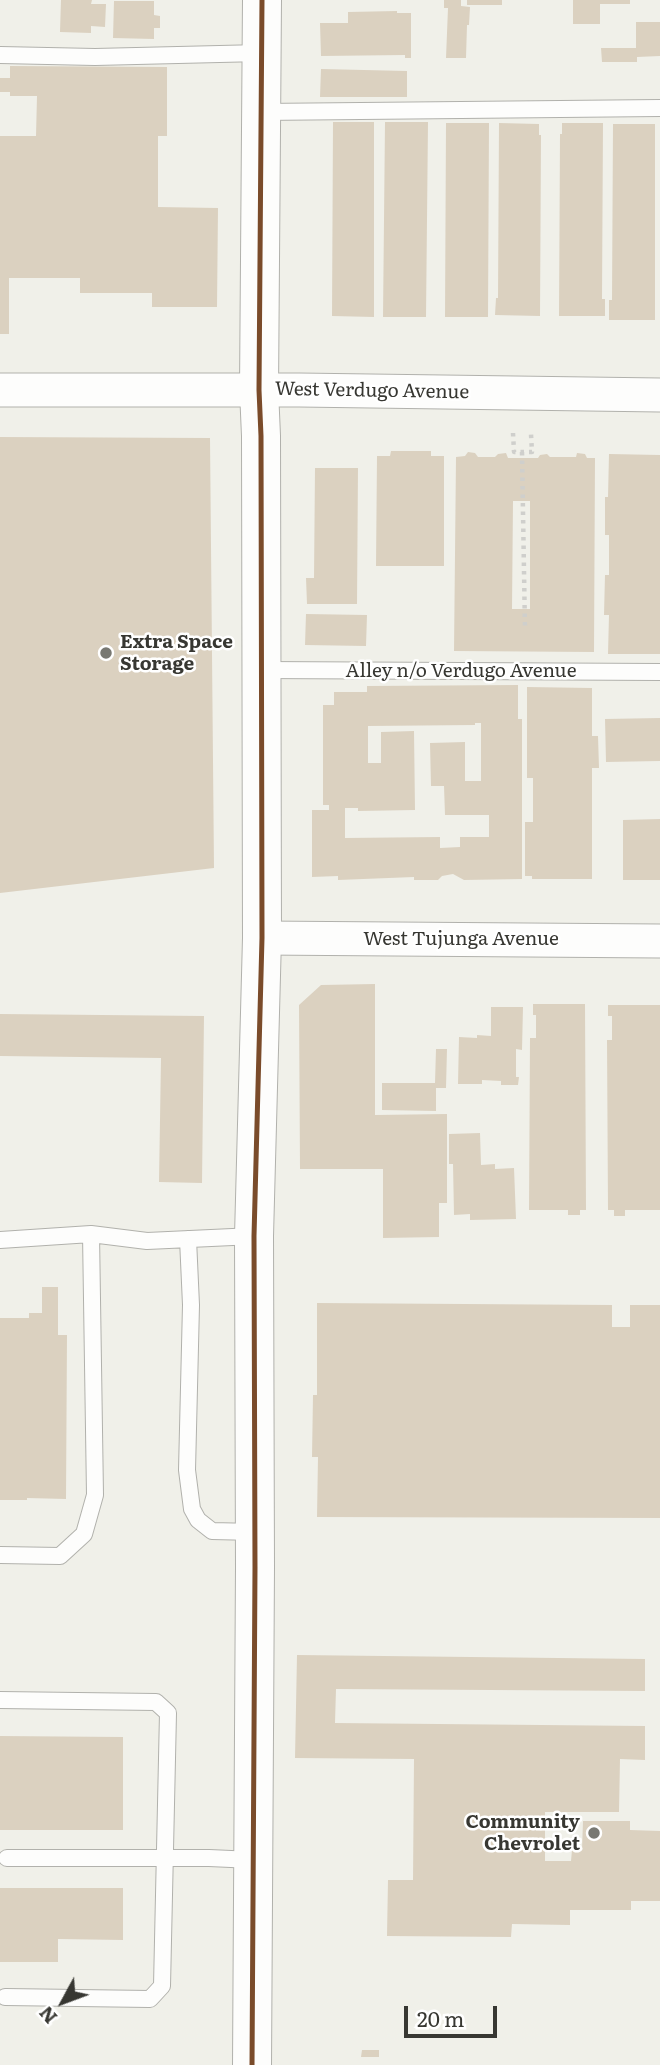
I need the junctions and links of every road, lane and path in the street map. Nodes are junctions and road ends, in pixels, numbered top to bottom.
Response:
1 (262, 0) edge
2 (261, 53) junction
3 (0, 55) edge
4 (660, 108) edge
5 (261, 112) junction
6 (0, 390) edge
7 (259, 390) junction
8 (660, 395) edge
9 (513, 433) dead end
10 (531, 433) dead end
11 (522, 452) junction
12 (525, 630) dead end
13 (262, 670) junction
14 (660, 672) edge
15 (262, 938) junction
16 (660, 941) edge
17 (91, 1234) junction
18 (254, 1236) junction
19 (188, 1239) junction
20 (0, 1240) edge
21 (255, 1532) junction
22 (0, 1555) edge
23 (0, 1700) edge
24 (7, 1858) dead end
25 (165, 1859) junction
26 (253, 1860) junction
27 (5, 1997) dead end
28 (252, 2065) edge

1 - 2 street
2 - 3 lane
2 - 5 street
4 - 5 lane
5 - 7 street
6 - 7 street, West Verdugo Avenue
7 - 8 street, West Verdugo Avenue
7 - 13 street
9 - 11 path
10 - 11 path
11 - 12 path
13 - 14 lane, Alley n/o Verdugo Avenue
13 - 15 street
15 - 16 street, West Tujunga Avenue
15 - 18 street
17 - 19 lane
17 - 20 lane
17 - 22 lane
18 - 19 lane
18 - 21 street
19 - 21 lane
21 - 26 street
23 - 25 lane
24 - 25 lane
25 - 26 lane
25 - 27 lane
26 - 28 street

